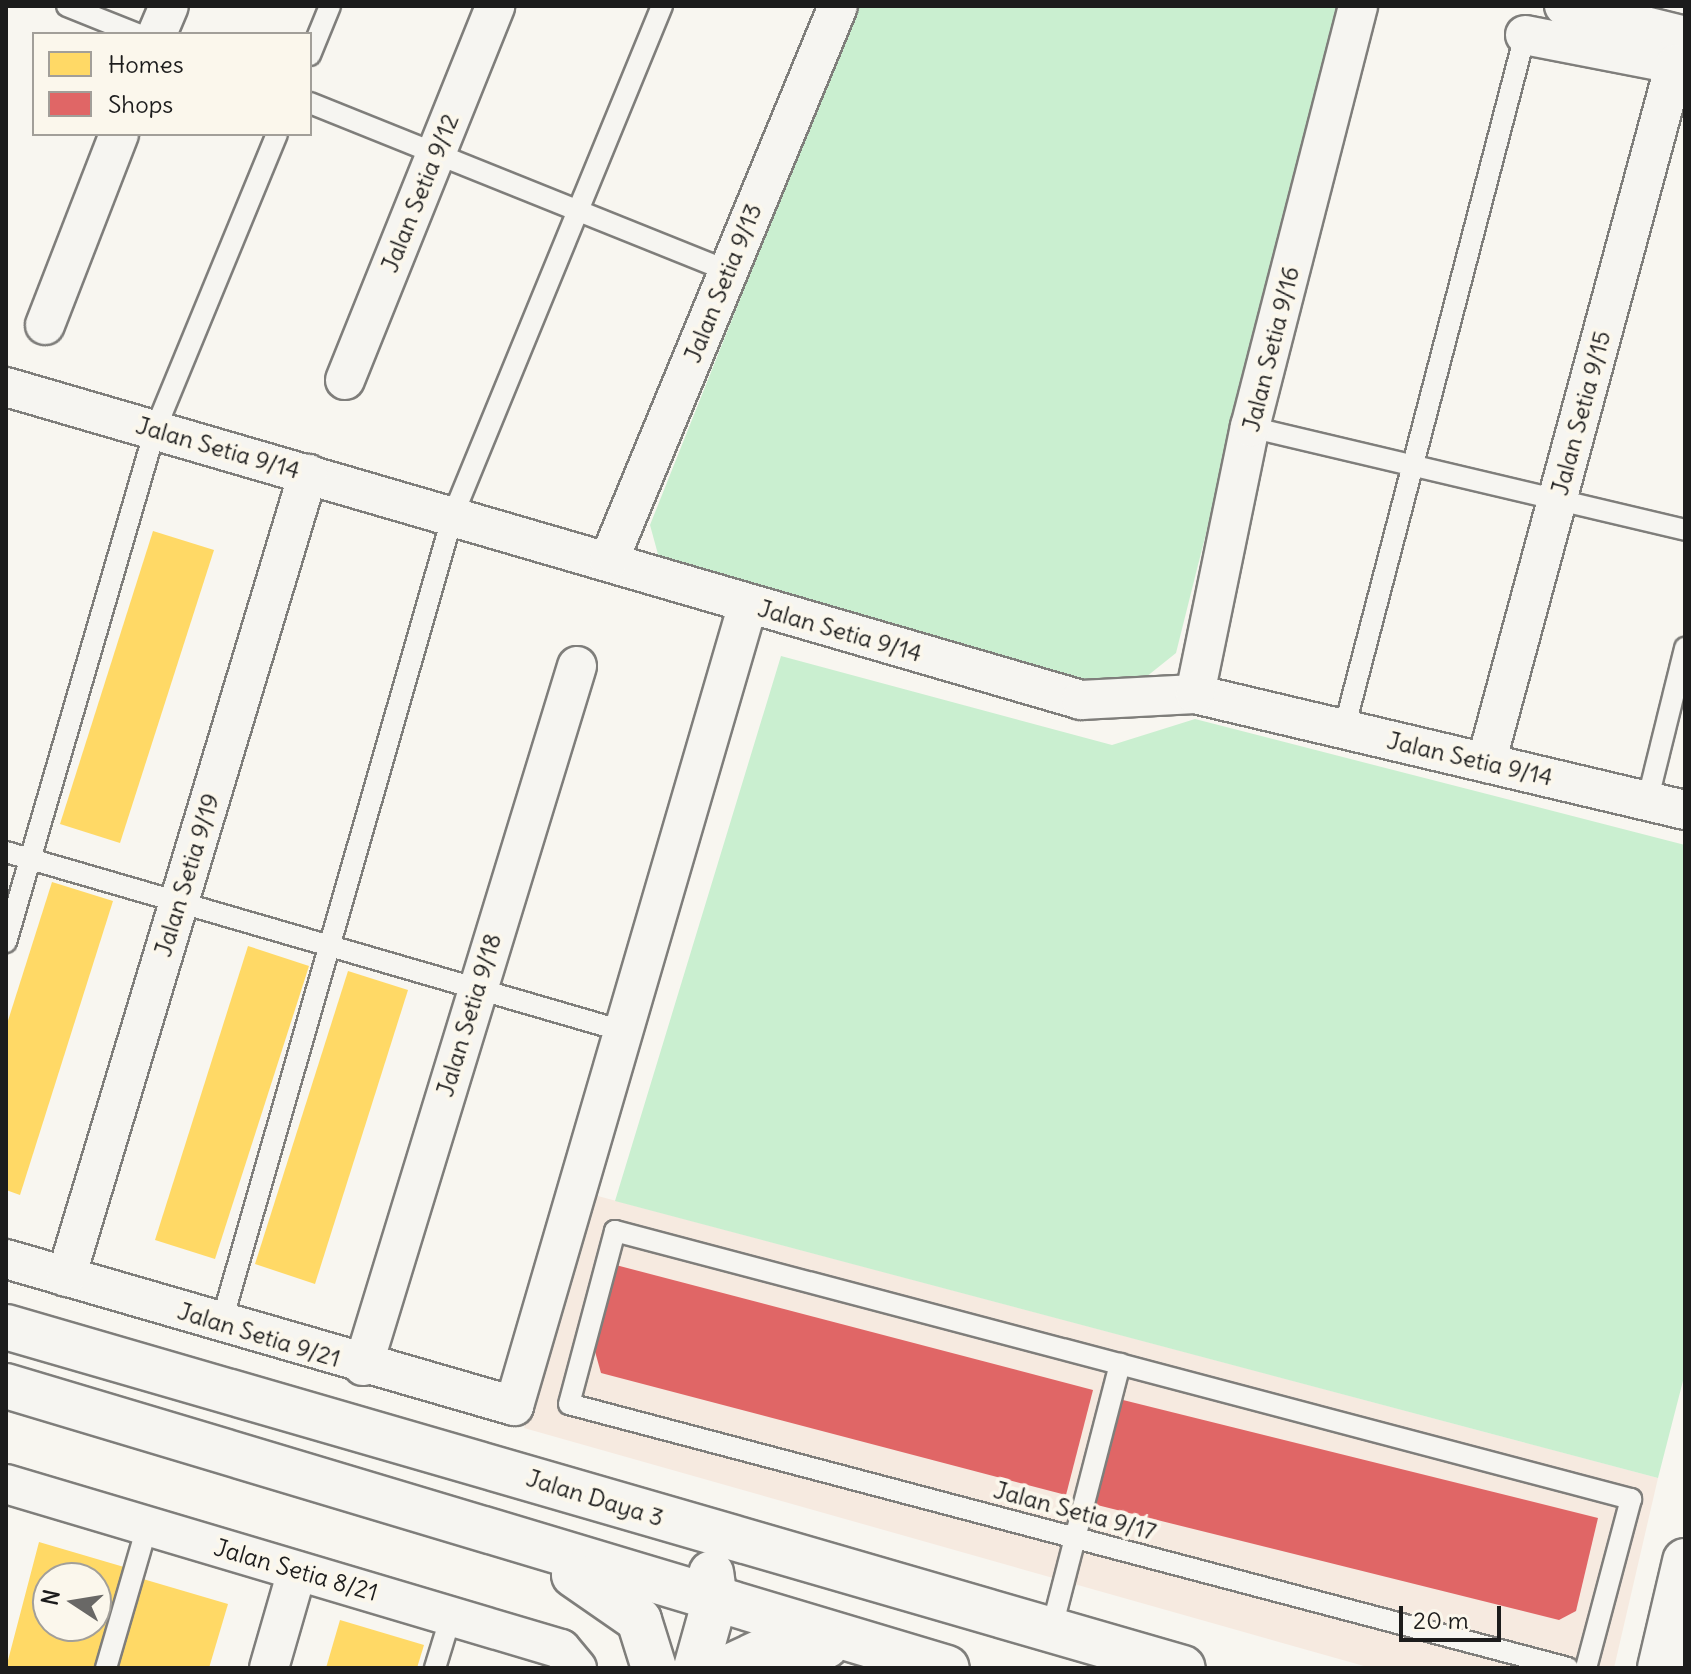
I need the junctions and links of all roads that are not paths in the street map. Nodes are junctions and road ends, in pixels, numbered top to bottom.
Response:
1 (67, 6) edge
2 (169, 6) edge
3 (330, 6) edge
4 (495, 6) edge
5 (662, 6) edge
6 (838, 6) edge
7 (1358, 6) edge
8 (1564, 6) edge
9 (132, 32) edge
10 (158, 32) edge
11 (1525, 35) joint
12 (312, 50) edge
13 (1682, 56) edge
14 (312, 104) edge
15 (118, 136) edge
16 (276, 136) edge
17 (436, 154) junction
18 (578, 211) junction
19 (728, 271) junction
20 (45, 325) dead end
21 (345, 380) dead end
22 (6, 387) edge
23 (1250, 427) junction
24 (155, 430) junction
25 (1415, 466) junction
26 (308, 474) junction
27 (1557, 501) junction
28 (453, 515) junction
29 (1685, 530) edge
30 (609, 560) junction
31 (748, 604) junction
32 (1685, 648) edge
33 (577, 666) dead end
34 (1195, 694) junction
35 (1344, 729) junction
36 (1486, 763) junction
37 (1647, 802) junction
38 (1685, 810) edge
39 (6, 852) edge
40 (30, 859) junction
41 (179, 902) junction
42 (6, 942) edge
43 (330, 946) junction
44 (476, 989) junction
45 (623, 1031) junction
46 (6, 1259) edge
47 (66, 1277) junction
48 (221, 1324) junction
49 (6, 1327) edge
50 (1120, 1364) junction
51 (363, 1366) junction
52 (6, 1386) edge
53 (6, 1484) edge
54 (587, 1495) junction
55 (147, 1527) junction
56 (1076, 1538) junction
57 (513, 1541) junction
58 (1685, 1561) edge
59 (297, 1571) junction
60 (838, 1573) junction
61 (705, 1586) junction
62 (451, 1616) junction
63 (1051, 1631) junction
64 (880, 1648) junction
65 (1660, 1658) edge
66 (106, 1668) edge
67 (269, 1668) edge
68 (435, 1668) edge
69 (577, 1668) edge
70 (654, 1668) edge
71 (669, 1668) edge
72 (696, 1668) edge
73 (727, 1668) edge
74 (947, 1668) edge
75 (1183, 1668) edge
76 (1568, 1668) edge
77 (1586, 1668) edge

1 - 9 lane
2 - 10 street
3 - 12 lane
4 - 17 street, Jalan Setia 9/12
5 - 18 lane
6 - 19 street, Jalan Setia 9/13
7 - 23 street, Jalan Setia 9/16
8 - 13 street
11 - 13 street
11 - 25 lane
13 - 27 street, Jalan Setia 9/15
14 - 17 lane
15 - 20 street
16 - 24 lane
17 - 18 lane
17 - 21 street, Jalan Setia 9/12
18 - 19 lane
18 - 28 lane
19 - 30 street, Jalan Setia 9/13
22 - 24 street, Jalan Setia 9/14
23 - 25 lane
23 - 34 street, Jalan Setia 9/16
24 - 26 street, Jalan Setia 9/14
24 - 40 lane
25 - 27 lane
25 - 35 lane
26 - 28 street, Jalan Setia 9/14
26 - 41 street, Jalan Setia 9/19
27 - 29 lane
27 - 36 street, Jalan Setia 9/15
28 - 30 street, Jalan Setia 9/14
28 - 43 lane
30 - 31 street, Jalan Setia 9/14
31 - 34 street, Jalan Setia 9/14
31 - 45 street
32 - 37 lane
33 - 44 street, Jalan Setia 9/18
34 - 35 street, Jalan Setia 9/14
35 - 36 street, Jalan Setia 9/14
36 - 37 street, Jalan Setia 9/14
37 - 38 street, Jalan Setia 9/14
39 - 40 lane
40 - 41 lane
40 - 42 lane
41 - 43 lane
41 - 47 street, Jalan Setia 9/19
43 - 44 lane
43 - 48 lane
44 - 45 lane
44 - 51 street, Jalan Setia 9/18
45 - 51 street, Jalan Setia 9/21
46 - 47 street, Jalan Setia 9/21
47 - 48 street, Jalan Setia 9/21
48 - 51 street, Jalan Setia 9/21
49 - 54 street, Jalan Daya 3
50 - 56 lane
50 - 56 lane, Jalan Setia 9/17
50 - 77 lane
52 - 57 street
53 - 55 street, Jalan Setia 8/21
54 - 60 street, Jalan Daya 3
54 - 61 street
55 - 59 street, Jalan Setia 8/21
55 - 66 lane
56 - 63 lane
56 - 76 lane, Jalan Setia 9/17
57 - 61 street
57 - 70 street
58 - 65 street
59 - 62 street, Jalan Setia 8/21
59 - 67 street
60 - 61 street
60 - 63 street, Jalan Daya 3
61 - 64 street
61 - 71 street
61 - 72 street
62 - 68 lane
62 - 69 street, Jalan Setia 8/21
63 - 75 street, Jalan Daya 3
64 - 73 street
64 - 74 street

